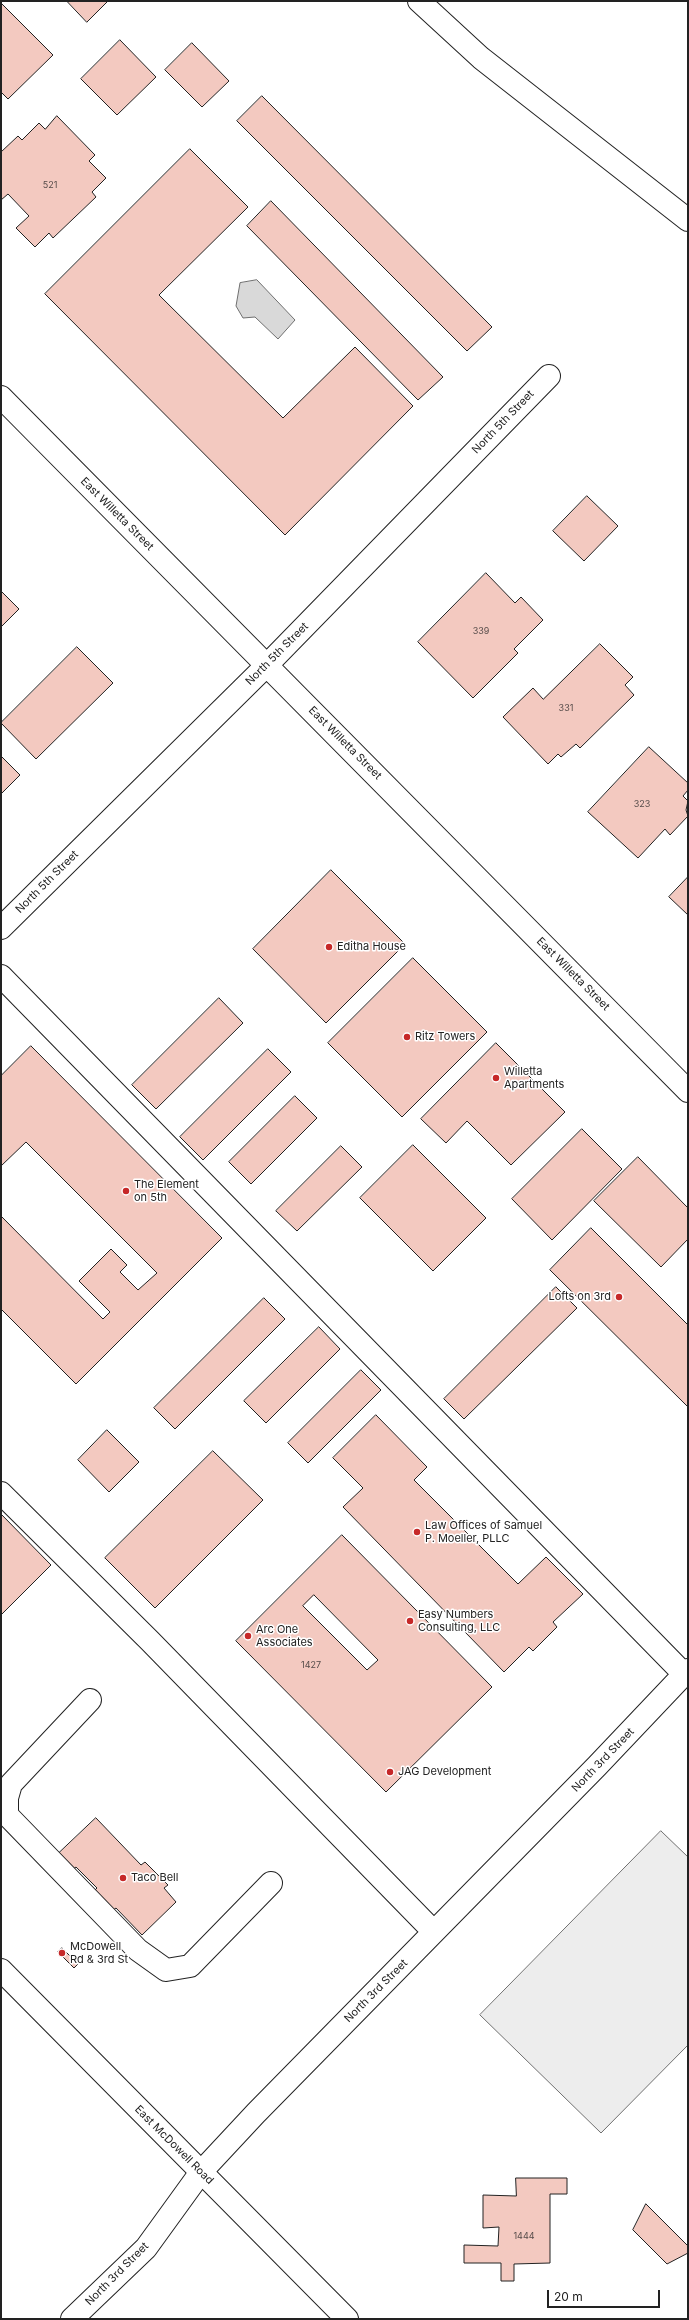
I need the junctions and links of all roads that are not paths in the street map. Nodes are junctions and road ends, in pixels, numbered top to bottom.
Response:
1 (419, 1) edge
2 (688, 220) edge
3 (549, 376) dead end
4 (1, 397) edge
5 (267, 665) junction
6 (1, 928) edge
7 (1, 976) edge
8 (688, 1091) edge
9 (1, 1493) edge
10 (686, 1672) edge
11 (90, 1700) dead end
12 (271, 1884) dead end
13 (434, 1932) junction
14 (1, 1970) edge
15 (201, 2172) junction
16 (72, 2319) edge
17 (347, 2319) edge

1 - 2 main road
3 - 5 main road, North 5th Street
4 - 5 main road, East Willetta Street
5 - 6 main road, North 5th Street
5 - 8 main road, East Willetta Street
7 - 10 main road
9 - 13 main road
10 - 13 main road, North 3rd Street
11 - 12 main road
13 - 15 main road, North 3rd Street
14 - 15 main road, East McDowell Road
15 - 16 main road, North 3rd Street
15 - 17 main road, East McDowell Road

